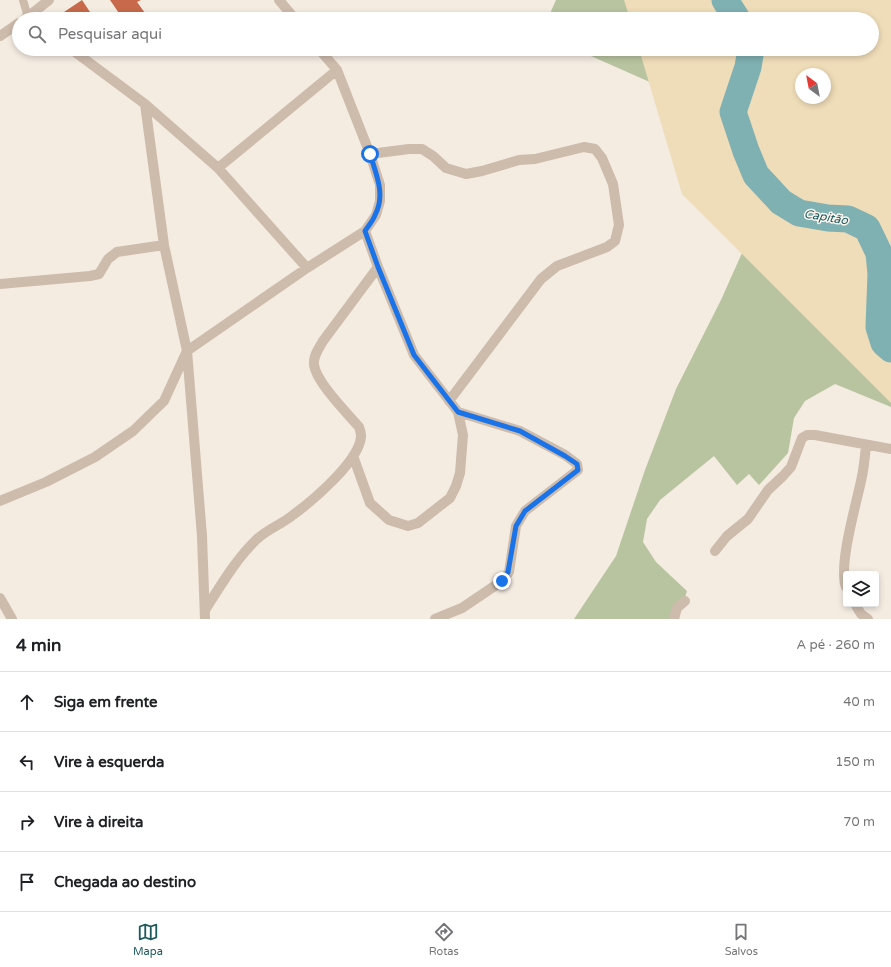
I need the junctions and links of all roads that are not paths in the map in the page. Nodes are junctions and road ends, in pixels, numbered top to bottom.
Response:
1 (23, 0) edge
2 (49, 0) edge
3 (279, 0) edge
4 (26, 12) edge
5 (35, 12) edge
6 (289, 12) edge
7 (12, 28) edge
8 (0, 36) edge
9 (80, 56) edge
10 (325, 56) edge
11 (337, 70) junction
12 (145, 104) junction
13 (370, 154) junction
14 (218, 168) junction
15 (365, 231) junction
16 (164, 245) junction
17 (378, 267) junction
18 (307, 268) junction
19 (0, 284) edge
20 (187, 351) junction
21 (449, 401) junction
22 (458, 412) junction
23 (866, 445) junction
24 (891, 449) edge
25 (353, 456) junction
26 (0, 501) edge
27 (715, 551) dead end
28 (844, 571) edge
29 (0, 598) edge
30 (686, 601) dead end
31 (857, 607) edge
32 (205, 614) edge
33 (12, 619) edge
34 (435, 619) edge
35 (674, 619) edge
36 (868, 619) edge

1 - 4 lane
2 - 5 street
3 - 6 street
7 - 8 street
9 - 12 street
10 - 11 street
11 - 13 street
11 - 14 street
12 - 14 street
12 - 16 street
13 - 15 street
13 - 21 street
14 - 18 street
15 - 17 street
15 - 18 street
16 - 19 street
16 - 20 street
17 - 21 street
17 - 25 street
18 - 20 street
20 - 26 street
20 - 32 street
21 - 22 street
22 - 25 street
22 - 34 street
23 - 24 street
23 - 27 street
23 - 28 street
25 - 32 street
29 - 33 street
30 - 35 street
31 - 36 street

